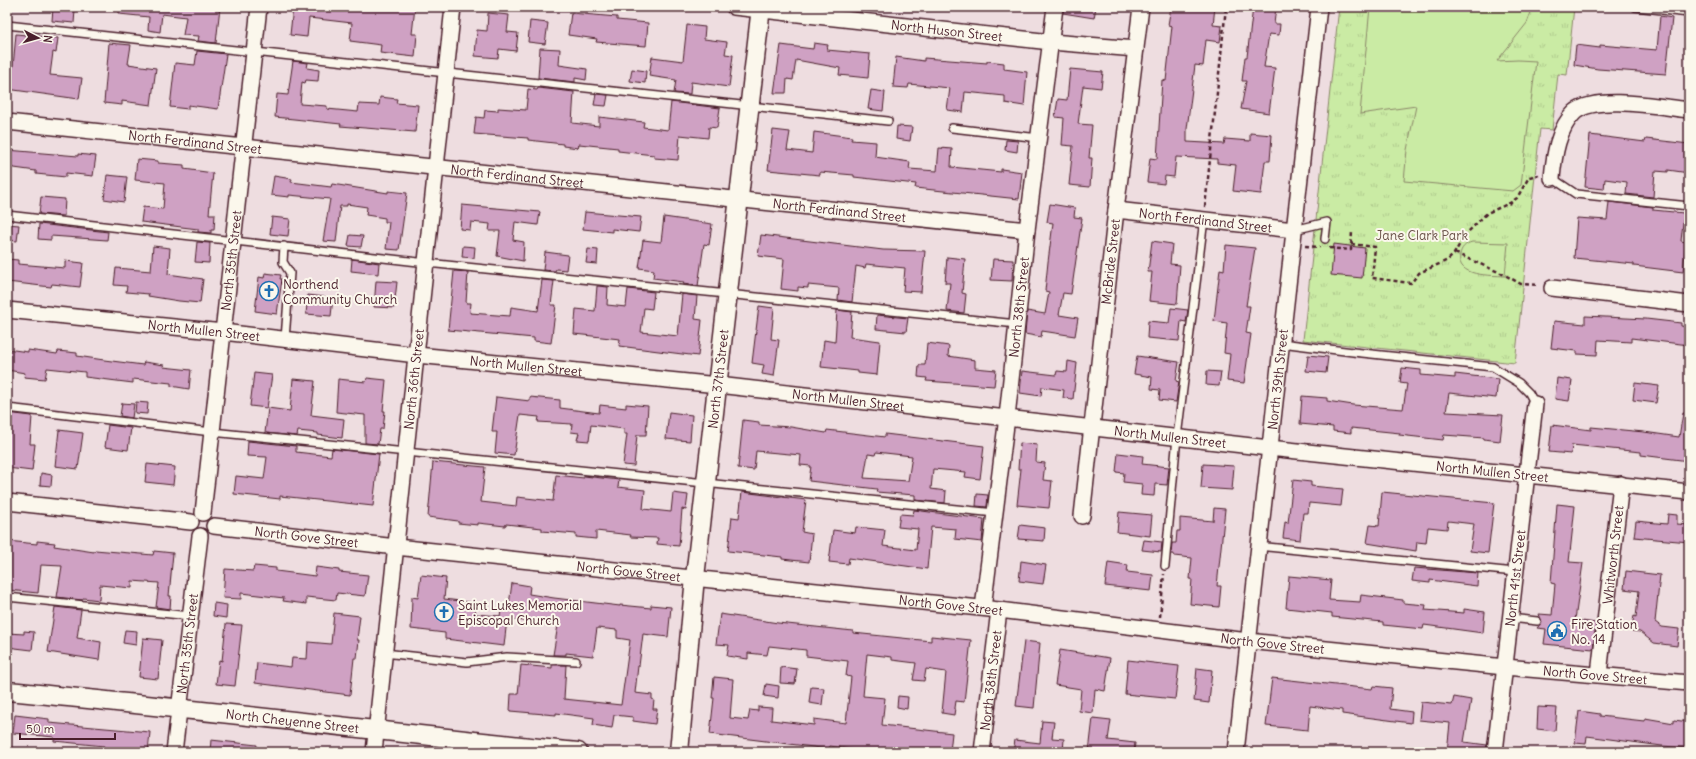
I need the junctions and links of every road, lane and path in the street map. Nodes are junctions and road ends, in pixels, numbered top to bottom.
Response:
1 (259, 7) edge
2 (453, 7) edge
3 (734, 7) edge
4 (1054, 7) edge
5 (1141, 7) edge
6 (1226, 7) edge
7 (1319, 7) edge
8 (1635, 7) edge
9 (761, 8) edge
10 (1689, 13) edge
11 (7, 25) edge
12 (1051, 42) junction
13 (1136, 49) junction
14 (254, 51) junction
15 (447, 73) junction
16 (750, 105) junction
17 (1689, 110) edge
18 (888, 121) dead end
19 (7, 122) edge
20 (952, 128) dead end
21 (1039, 138) junction
22 (244, 146) junction
23 (437, 168) junction
24 (1553, 175) junction
25 (740, 200) junction
26 (1689, 206) edge
27 (1116, 210) junction
28 (7, 215) edge
29 (1204, 219) junction
30 (1027, 230) junction
31 (1294, 230) junction
32 (1325, 239) dead end
33 (234, 241) junction
34 (1351, 244) dead end
35 (284, 246) junction
36 (1455, 253) junction
37 (427, 264) junction
38 (1552, 288) joint
39 (729, 295) junction
40 (1689, 304) edge
41 (7, 310) edge
42 (1018, 324) junction
43 (223, 332) junction
44 (285, 339) junction
45 (1281, 343) junction
46 (417, 355) junction
47 (718, 385) junction
48 (1536, 404) joint
49 (7, 408) edge
50 (1007, 417) junction
51 (1093, 427) junction
52 (212, 432) junction
53 (1177, 437) junction
54 (1269, 448) junction
55 (407, 452) junction
56 (1526, 475) junction
57 (707, 482) junction
58 (1621, 484) junction
59 (1689, 492) edge
60 (7, 502) edge
61 (996, 513) junction
62 (1082, 516) dead end
63 (197, 517) junction
64 (214, 526) junction
65 (200, 536) junction
66 (1258, 546) junction
67 (396, 547) junction
68 (1165, 566) joint
69 (1515, 572) junction
70 (695, 577) junction
71 (7, 596) edge
72 (983, 608) junction
73 (999, 610) junction
74 (190, 616) junction
75 (1510, 618) junction
76 (1537, 621) dead end
77 (1159, 629) junction
78 (1248, 641) junction
79 (384, 653) junction
80 (576, 661) dead end
81 (1505, 667) junction
82 (1600, 674) junction
83 (1689, 683) edge
84 (7, 691) edge
85 (179, 708) junction
86 (376, 731) junction
87 (174, 752) edge
88 (374, 752) edge
89 (578, 752) edge
90 (679, 752) edge
91 (982, 752) edge
92 (1236, 752) edge
93 (1495, 752) edge

1 - 14 street, North 35th Street
2 - 15 street, North 36th Street
3 - 9 street, North Huson Street
4 - 12 street, North 38th Street
5 - 13 street, McBride Street
6 - 29 path
7 - 31 street, North 39th Street
8 - 10 lane
9 - 12 street, North Huson Street
9 - 16 street, North 37th Street
11 - 14 lane
12 - 13 street, North Huson Street
12 - 21 street, North 38th Street
13 - 27 street, McBride Street
14 - 15 lane
14 - 22 street, North 35th Street
15 - 16 lane
15 - 23 street, North 36th Street
16 - 18 lane
16 - 25 street, North 37th Street
17 - 24 street
19 - 22 street, North Ferdinand Street
20 - 21 lane
21 - 30 street, North 38th Street
22 - 23 street, North Ferdinand Street
22 - 33 street, North 35th Street
23 - 25 street, North Ferdinand Street
23 - 37 street, North 36th Street
24 - 26 lane
24 - 36 path
25 - 30 street, North Ferdinand Street
25 - 39 street, North 37th Street
27 - 29 street, North Ferdinand Street
27 - 51 street, McBride Street
28 - 33 lane
29 - 31 street, North Ferdinand Street
29 - 53 lane
30 - 42 street, North 38th Street
31 - 32 lane
31 - 45 street, North 39th Street
33 - 35 lane
33 - 43 street, North 35th Street
34 - 36 path
35 - 37 lane
35 - 44 lane
36 - 38 path
37 - 39 lane
37 - 46 street, North 36th Street
38 - 40 street
39 - 42 lane
39 - 47 street, North 37th Street
41 - 43 street, North Mullen Street
42 - 50 street, North 38th Street
43 - 44 street, North Mullen Street
43 - 52 street, North 35th Street
44 - 46 street, North Mullen Street
45 - 48 lane
45 - 54 street, North 39th Street
46 - 47 street, North Mullen Street
46 - 55 street, North 36th Street
47 - 50 street, North Mullen Street
47 - 57 street, North 37th Street
48 - 56 street, North 41st Street
49 - 52 lane
50 - 51 street, North Mullen Street
50 - 61 street, North 38th Street
51 - 53 street, North Mullen Street
51 - 62 street, McBride Street
52 - 55 lane
52 - 63 street, North 35th Street
53 - 54 street, North Mullen Street
53 - 68 lane
54 - 56 street, North Mullen Street
54 - 66 street, North 39th Street
55 - 57 lane
55 - 67 street, North 36th Street
56 - 58 street, North Mullen Street
56 - 69 street, North 41st Street
57 - 61 lane
57 - 70 street, North 37th Street
58 - 59 street, North Mullen Street
58 - 82 street, Whitworth Street
60 - 63 street
61 - 72 street, North 38th Street
63 - 64 street
63 - 65 street
64 - 65 street
64 - 67 street, North Gove Street
65 - 74 street, North 35th Street
66 - 69 lane
66 - 78 street, North 39th Street
67 - 70 street, North Gove Street
67 - 79 street, North 36th Street
68 - 77 path
69 - 75 street, North 41st Street
70 - 72 street, North Gove Street
70 - 90 street, North 37th Street
71 - 74 lane
72 - 73 street, North Gove Street
73 - 77 street, North Gove Street
73 - 91 street, North 38th Street
74 - 85 street, North 35th Street
75 - 76 lane
75 - 81 street, North 41st Street
77 - 78 street, North Gove Street
78 - 81 street, North Gove Street
78 - 92 street, North 39th Street
79 - 80 lane
79 - 86 street, North 36th Street
81 - 82 street, North Gove Street
81 - 93 street, North 41st Street
82 - 83 street, North Gove Street
84 - 85 street, North Cheyenne Street
85 - 86 street, North Cheyenne Street
85 - 87 street, North 35th Street
86 - 88 street, North 36th Street
86 - 89 street, North Cheyenne Street

